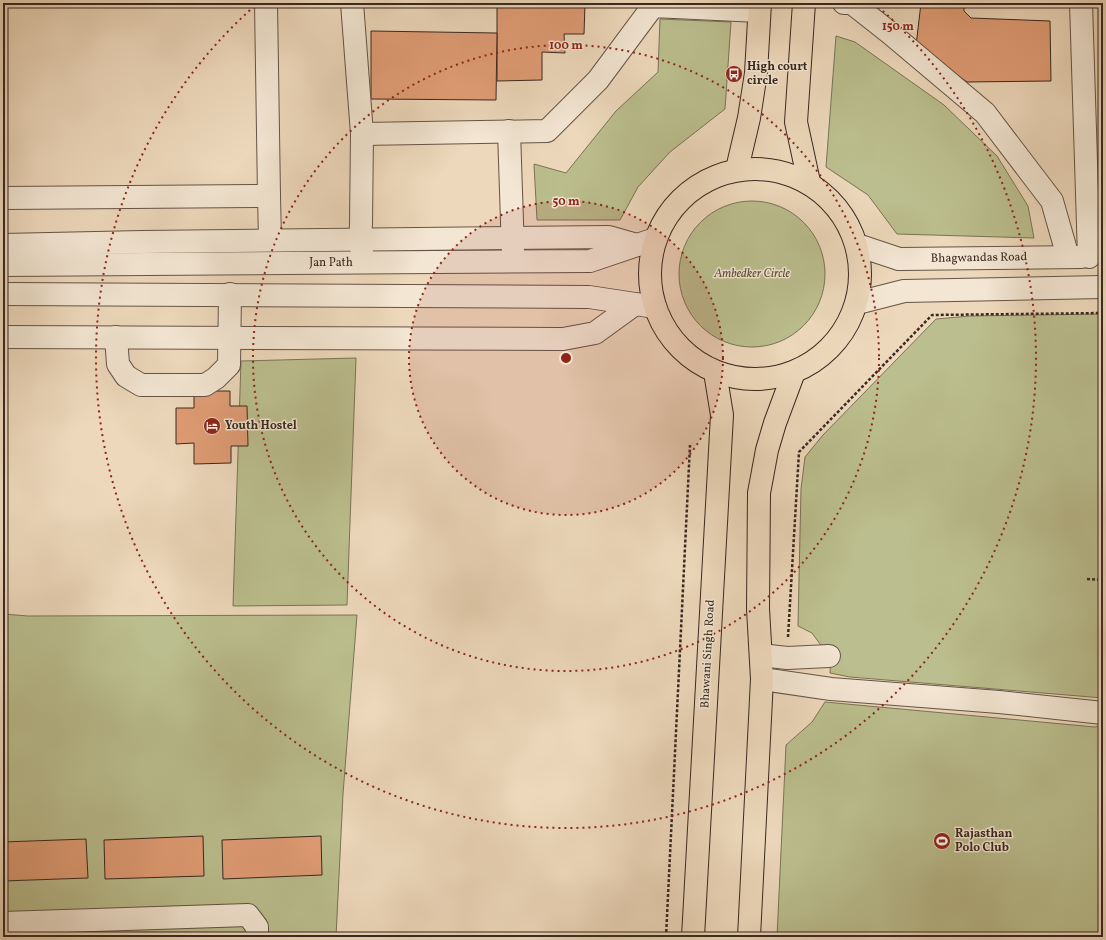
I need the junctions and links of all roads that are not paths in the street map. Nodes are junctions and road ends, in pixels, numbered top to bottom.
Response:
1 (266, 3) edge
2 (352, 3) edge
3 (804, 3) edge
4 (844, 3) edge
5 (1081, 3) edge
6 (678, 5) edge
7 (759, 7) edge
8 (509, 131) junction
9 (362, 134) junction
10 (737, 169) junction
11 (809, 182) junction
12 (269, 196) junction
13 (3, 198) edge
14 (512, 238) junction
15 (360, 239) junction
16 (270, 240) junction
17 (646, 242) junction
18 (856, 244) junction
19 (3, 245) edge
20 (1068, 257) junction
21 (1096, 257) edge
22 (513, 261) junction
23 (363, 262) junction
24 (3, 265) edge
25 (1103, 287) edge
26 (3, 294) edge
27 (230, 294) junction
28 (857, 303) junction
29 (645, 305) junction
30 (3, 337) edge
31 (116, 337) junction
32 (230, 337) junction
33 (715, 372) junction
34 (794, 372) junction
35 (761, 655) junction
36 (829, 656) dead end
37 (762, 679) junction
38 (1103, 713) edge
39 (3, 923) edge
40 (257, 937) edge
41 (693, 937) edge
42 (749, 937) edge

1 - 12 street
2 - 9 street
3 - 11 main road
4 - 20 street
5 - 21 street
6 - 7 street
6 - 8 street
7 - 10 main road
8 - 9 street
8 - 14 street
9 - 15 street
10 - 11 main road
10 - 17 main road
11 - 18 main road
12 - 13 street
12 - 16 street
14 - 15 street
14 - 17 street
14 - 22 street
15 - 16 street
15 - 23 street
16 - 19 street
17 - 22 street, Jan Path
17 - 29 main road
18 - 20 street, Bhagwandas Road
18 - 28 main road
20 - 21 street, Bhagwandas Road
22 - 23 street, Jan Path
23 - 24 street, Jan Path
25 - 28 street
26 - 27 street
27 - 29 street
27 - 32 street
28 - 34 main road
29 - 32 street
29 - 33 main road
30 - 31 street
31 - 32 street
31 - 32 street
33 - 34 main road
33 - 41 main road, Bhawani Singh Road
34 - 35 main road
35 - 36 street
35 - 37 main road
37 - 38 street
37 - 42 main road
39 - 40 street

